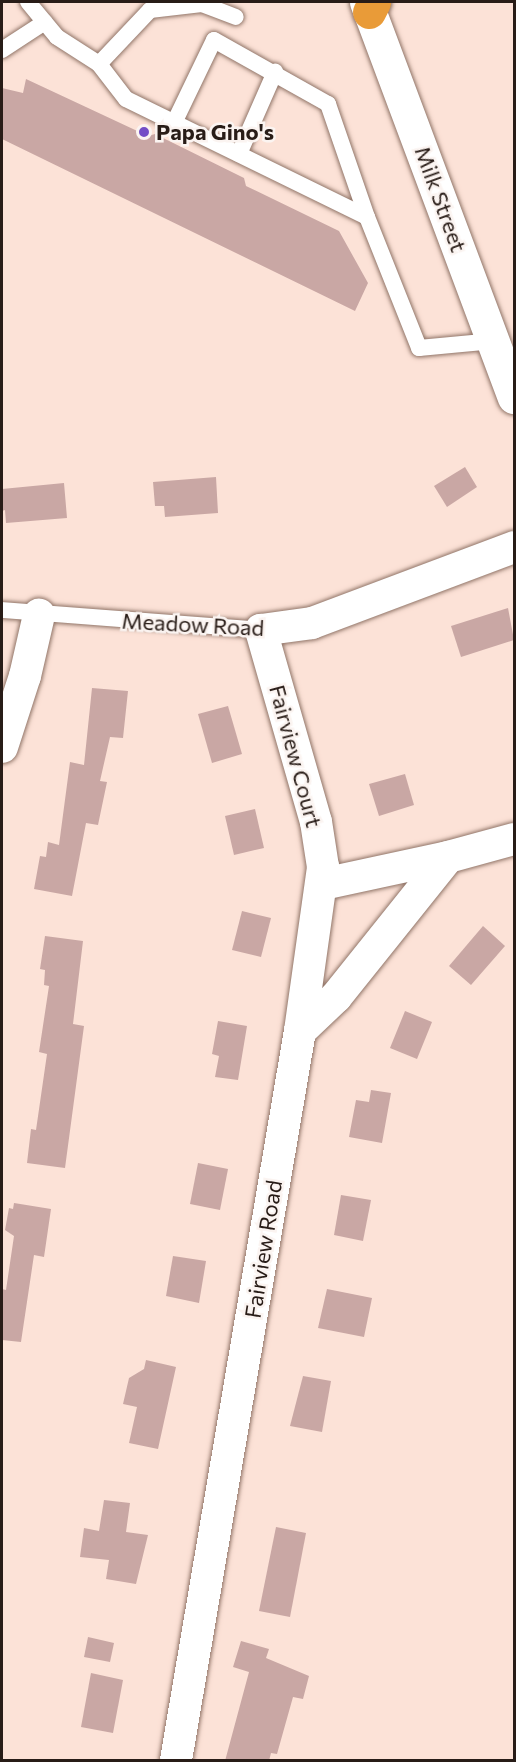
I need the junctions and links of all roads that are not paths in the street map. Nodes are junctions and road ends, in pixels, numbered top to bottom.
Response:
1 (28, 2) edge
2 (158, 4) edge
3 (370, 5) edge
4 (236, 17) dead end
5 (45, 22) junction
6 (2, 50) edge
7 (99, 64) junction
8 (275, 72) junction
9 (174, 123) junction
10 (239, 154) junction
11 (367, 217) junction
12 (494, 341) junction
13 (514, 397) edge
14 (514, 547) edge
15 (2, 610) edge
16 (39, 615) junction
17 (261, 630) junction
18 (2, 747) edge
19 (514, 839) edge
20 (448, 857) junction
21 (322, 884) junction
22 (300, 1031) junction
23 (176, 1761) edge

1 - 5 lane
2 - 4 lane
2 - 7 lane
3 - 12 main road, Milk Street
5 - 6 lane
5 - 7 lane
7 - 9 lane
8 - 9 lane
8 - 10 lane
8 - 11 lane
9 - 10 lane
10 - 11 lane
11 - 12 lane
12 - 13 main road, Milk Street
14 - 17 street, Meadow Road
15 - 16 lane, Meadow Road
16 - 17 lane, Meadow Road
16 - 18 street
17 - 21 street, Fairview Court
19 - 20 street
20 - 21 street
20 - 22 street
21 - 22 street, Fairview Court
22 - 23 street, Fairview Road

